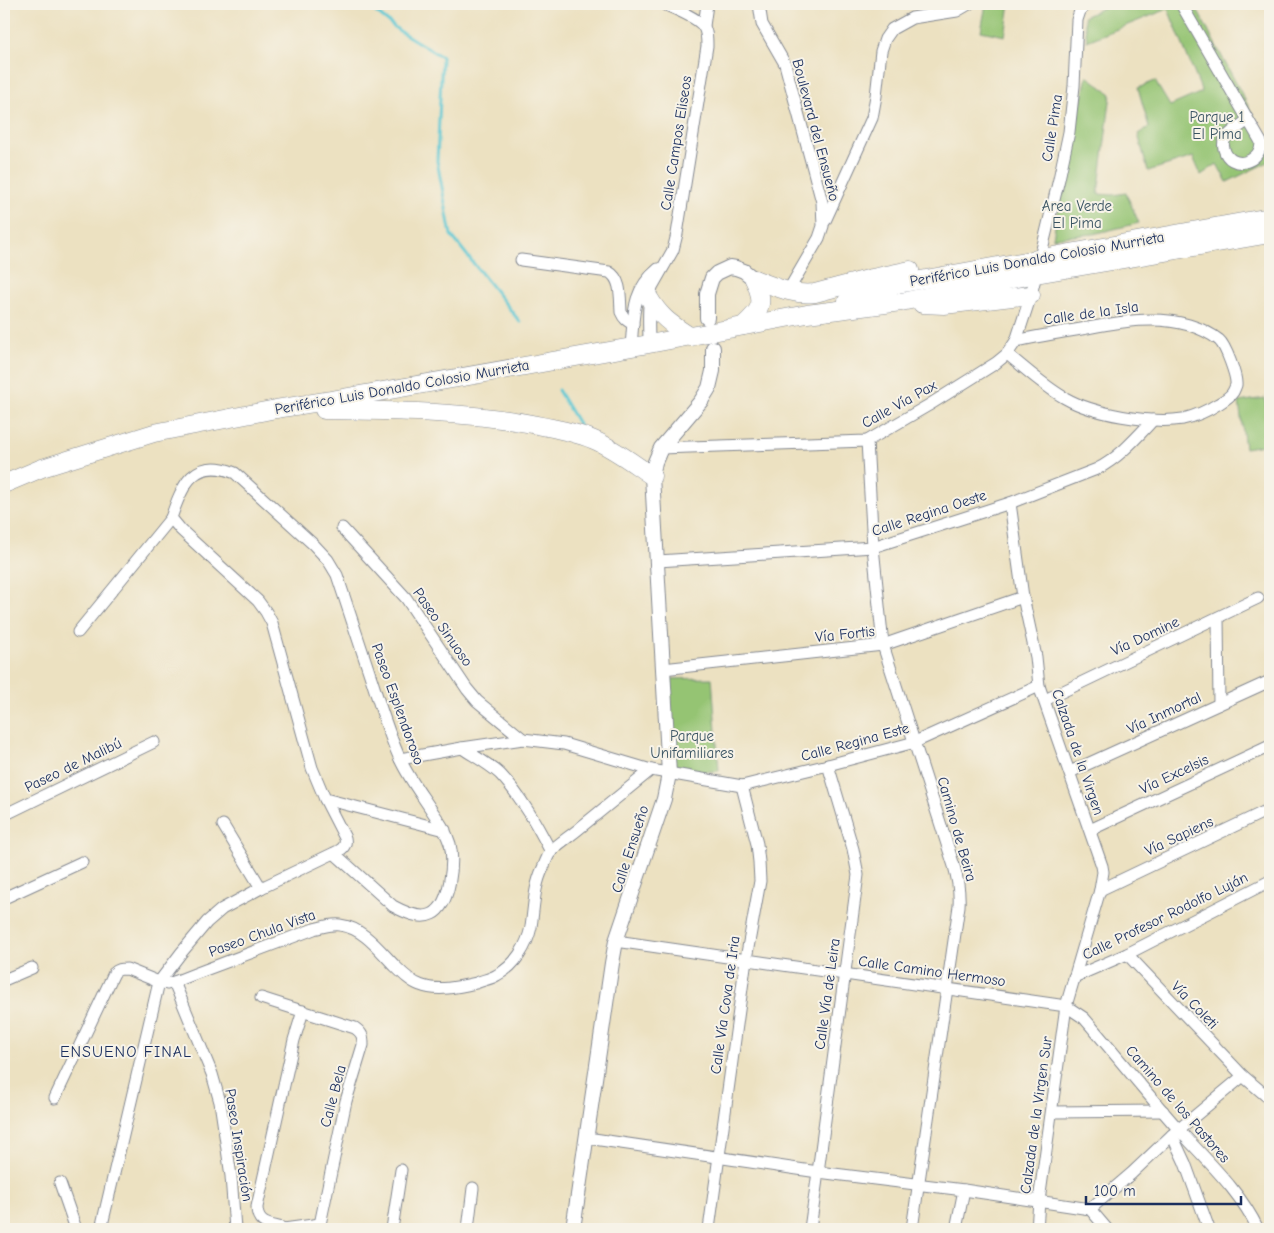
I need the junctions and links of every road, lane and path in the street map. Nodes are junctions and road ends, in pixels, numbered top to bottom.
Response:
1 (664, 4) edge
2 (707, 4) edge
3 (759, 4) edge
4 (969, 4) edge
5 (1087, 4) edge
6 (1181, 4) edge
7 (704, 26) junction
8 (1248, 120) dead end
9 (1270, 217) edge
10 (823, 226) junction
11 (1270, 234) edge
12 (521, 260) dead end
13 (1038, 266) junction
14 (949, 275) junction
15 (754, 279) junction
16 (898, 284) junction
17 (649, 289) junction
18 (788, 291) junction
19 (1031, 295) junction
20 (901, 302) junction
21 (807, 314) junction
22 (707, 318) dead end
23 (634, 324) junction
24 (743, 326) junction
25 (691, 336) junction
26 (1016, 341) junction
27 (649, 344) junction
28 (631, 347) junction
29 (713, 348) dead end
30 (1007, 354) junction
31 (276, 409) junction
32 (1153, 420) junction
33 (867, 440) junction
34 (661, 448) junction
35 (652, 476) junction
36 (4, 484) edge
37 (1010, 503) junction
38 (171, 518) junction
39 (342, 528) dead end
40 (874, 548) junction
41 (658, 561) junction
42 (1023, 597) junction
43 (1258, 598) dead end
44 (1218, 618) junction
45 (78, 632) dead end
46 (883, 645) junction
47 (663, 669) junction
48 (1270, 681) edge
49 (1039, 686) junction
50 (1045, 700) junction
51 (1219, 704) junction
52 (523, 738) junction
53 (154, 742) dead end
54 (915, 742) junction
55 (1270, 746) edge
56 (462, 748) junction
57 (400, 759) junction
58 (828, 766) junction
59 (652, 770) junction
60 (1070, 772) junction
61 (669, 774) junction
62 (742, 786) junction
63 (325, 799) junction
64 (1270, 809) edge
65 (4, 815) edge
66 (223, 824) dead end
67 (445, 830) junction
68 (1090, 830) junction
69 (551, 852) junction
70 (334, 854) junction
71 (82, 862) dead end
72 (1270, 881) edge
73 (261, 888) junction
74 (1100, 890) junction
75 (4, 898) edge
76 (616, 940) junction
77 (1127, 954) junction
78 (746, 959) junction
79 (32, 968) dead end
80 (845, 974) junction
81 (1074, 977) junction
82 (4, 980) edge
83 (167, 983) junction
84 (947, 988) junction
85 (261, 998) dead end
86 (1066, 1006) junction
87 (303, 1012) junction
88 (1243, 1076) junction
89 (55, 1098) dead end
90 (1270, 1099) edge
91 (1163, 1111) junction
92 (1052, 1112) junction
93 (1175, 1132) junction
94 (587, 1138) junction
95 (718, 1157) junction
96 (401, 1170) dead end
97 (818, 1172) junction
98 (60, 1183) dead end
99 (918, 1184) junction
100 (473, 1188) dead end
101 (964, 1190) junction
102 (1039, 1201) junction
103 (1090, 1209) junction
104 (319, 1227) edge
105 (76, 1229) edge
106 (101, 1229) edge
107 (235, 1229) edge
108 (285, 1229) edge
109 (392, 1229) edge
110 (468, 1229) edge
111 (573, 1229) edge
112 (709, 1229) edge
113 (810, 1229) edge
114 (912, 1229) edge
115 (956, 1229) edge
116 (1037, 1229) edge
117 (1108, 1229) edge
118 (1209, 1229) edge
119 (1258, 1229) edge

1 - 7 street
2 - 7 street, Calle Campos Eliseos
3 - 10 street, Boulevard del Ensueño
4 - 10 street
5 - 13 street, Calle Pima
6 - 8 street
7 - 17 street, Calle Campos Eliseos
9 - 13 main road, Periférico Luis Donaldo Colosio Murrieta
10 - 18 street, Boulevard del Ensueño
11 - 13 main road, Periférico Luis Donaldo Colosio Murrieta
12 - 23 street
13 - 14 main road, Periférico Luis Donaldo Colosio Murrieta
13 - 19 street, Calle Vía Pax
13 - 20 main road, Periférico Luis Donaldo Colosio Murrieta
14 - 16 main road, Periférico Luis Donaldo Colosio Murrieta
14 - 18 main road
15 - 18 main road
15 - 22 street
15 - 24 main road
16 - 20 main road
16 - 21 main road, Periférico Luis Donaldo Colosio Murrieta
17 - 23 street, Calle Campos Eliseos
17 - 25 main road
17 - 27 street
19 - 20 main road
19 - 26 street, Calle Vía Pax
20 - 21 main road, Periférico Luis Donaldo Colosio Murrieta
21 - 24 main road, Periférico Luis Donaldo Colosio Murrieta
23 - 28 street, Calle Campos Eliseos
24 - 25 main road, Periférico Luis Donaldo Colosio Murrieta
25 - 27 main road, Periférico Luis Donaldo Colosio Murrieta
26 - 30 street, Calle Vía Pax
26 - 32 street, Calle de la Isla
27 - 28 main road, Periférico Luis Donaldo Colosio Murrieta
28 - 31 main road, Periférico Luis Donaldo Colosio Murrieta
29 - 34 street
30 - 32 street, Calle de la Isla
30 - 33 street, Calle Vía Pax
31 - 35 main road
31 - 36 main road, Periférico Luis Donaldo Colosio Murrieta
32 - 37 street, Calle Regina Oeste
33 - 34 street, Calle Vía Pax
33 - 40 street, Camino de Beira
34 - 35 street
35 - 41 street, Calle Ensueño
37 - 40 street, Calle Regina Oeste
37 - 42 street, Calzada de la Virgen
38 - 45 street
38 - 57 street, Paseo Esplendoroso
38 - 63 street
39 - 52 street, Paseo Sinuoso
40 - 41 street, Calle Regina Oeste
40 - 46 street, Camino de Beira
41 - 47 street, Calle Ensueño
42 - 46 street, Vía Fortis
42 - 49 street, Calzada de la Virgen
43 - 44 street, Vía Domine
44 - 50 street, Vía Domine
44 - 51 street
46 - 47 street, Vía Fortis
46 - 54 street, Camino de Beira
47 - 61 street, Calle Ensueño
48 - 51 street, Vía Inmortal
49 - 50 street, Calzada de la Virgen
49 - 54 street, Calle Regina Este
50 - 60 street, Calzada de la Virgen
51 - 60 street, Vía Inmortal
52 - 56 street
52 - 59 street
53 - 65 street, Paseo de Malibú
54 - 58 street, Calle Regina Este
54 - 84 street, Camino de Beira
55 - 68 street, Vía Excelsis
56 - 57 street
56 - 69 street
57 - 67 street, Paseo Esplendoroso
58 - 62 street, Calle Regina Este
58 - 80 street, Calle Vía de Leira
59 - 61 street
59 - 69 street, Paseo Chula Vista
60 - 68 street, Calzada de la Virgen
61 - 62 street, Calle Regina Este
61 - 76 street, Calle Ensueño
62 - 78 street, Calle Vía Cova de Iria
63 - 67 street
63 - 70 street
64 - 74 street, Vía Sapiens
66 - 73 street
67 - 70 street, Paseo Esplendoroso
68 - 74 street, Calzada de la Virgen
69 - 83 street, Paseo Chula Vista
70 - 73 street
71 - 75 street
72 - 77 street, Calle Profesor Rodolfo Luján
73 - 83 street
74 - 81 street, Calzada de la Virgen
76 - 78 street, Calle Camino Hermoso
76 - 94 street, Calle Ensueño
77 - 81 street, Calle Profesor Rodolfo Luján
77 - 88 street, Vía Coleti
78 - 80 street, Calle Camino Hermoso
78 - 95 street, Calle Vía Cova de Iria
79 - 82 street
80 - 84 street, Calle Camino Hermoso
80 - 97 street, Calle Vía de Leira
81 - 86 street, Calzada de la Virgen
83 - 89 street
83 - 106 street
83 - 107 street, Paseo Inspiración
84 - 86 street, Calle Camino Hermoso
84 - 99 street, Camino de Beira
85 - 87 street, Calle Bela
86 - 91 street, Camino de los Pastores
86 - 92 street, Calzada de la Virgen Sur
87 - 104 street, Calle Bela
87 - 108 street
88 - 90 street, Vía Coleti
88 - 93 street
91 - 92 street
91 - 93 street, Camino de los Pastores
92 - 102 street, Calzada de la Virgen Sur
93 - 103 street
93 - 118 street
93 - 119 street, Camino de los Pastores
94 - 95 street
94 - 111 street, Calle Ensueño
95 - 97 street
95 - 112 street, Calle Vía Cova de Iria
96 - 109 street
97 - 99 street
97 - 113 street, Calle Vía de Leira
98 - 105 street
99 - 101 street
99 - 114 street, Camino de Beira
100 - 110 street
101 - 102 street
101 - 115 street
102 - 103 street
102 - 116 street, Calzada de la Virgen Sur
103 - 117 street
104 - 108 street

